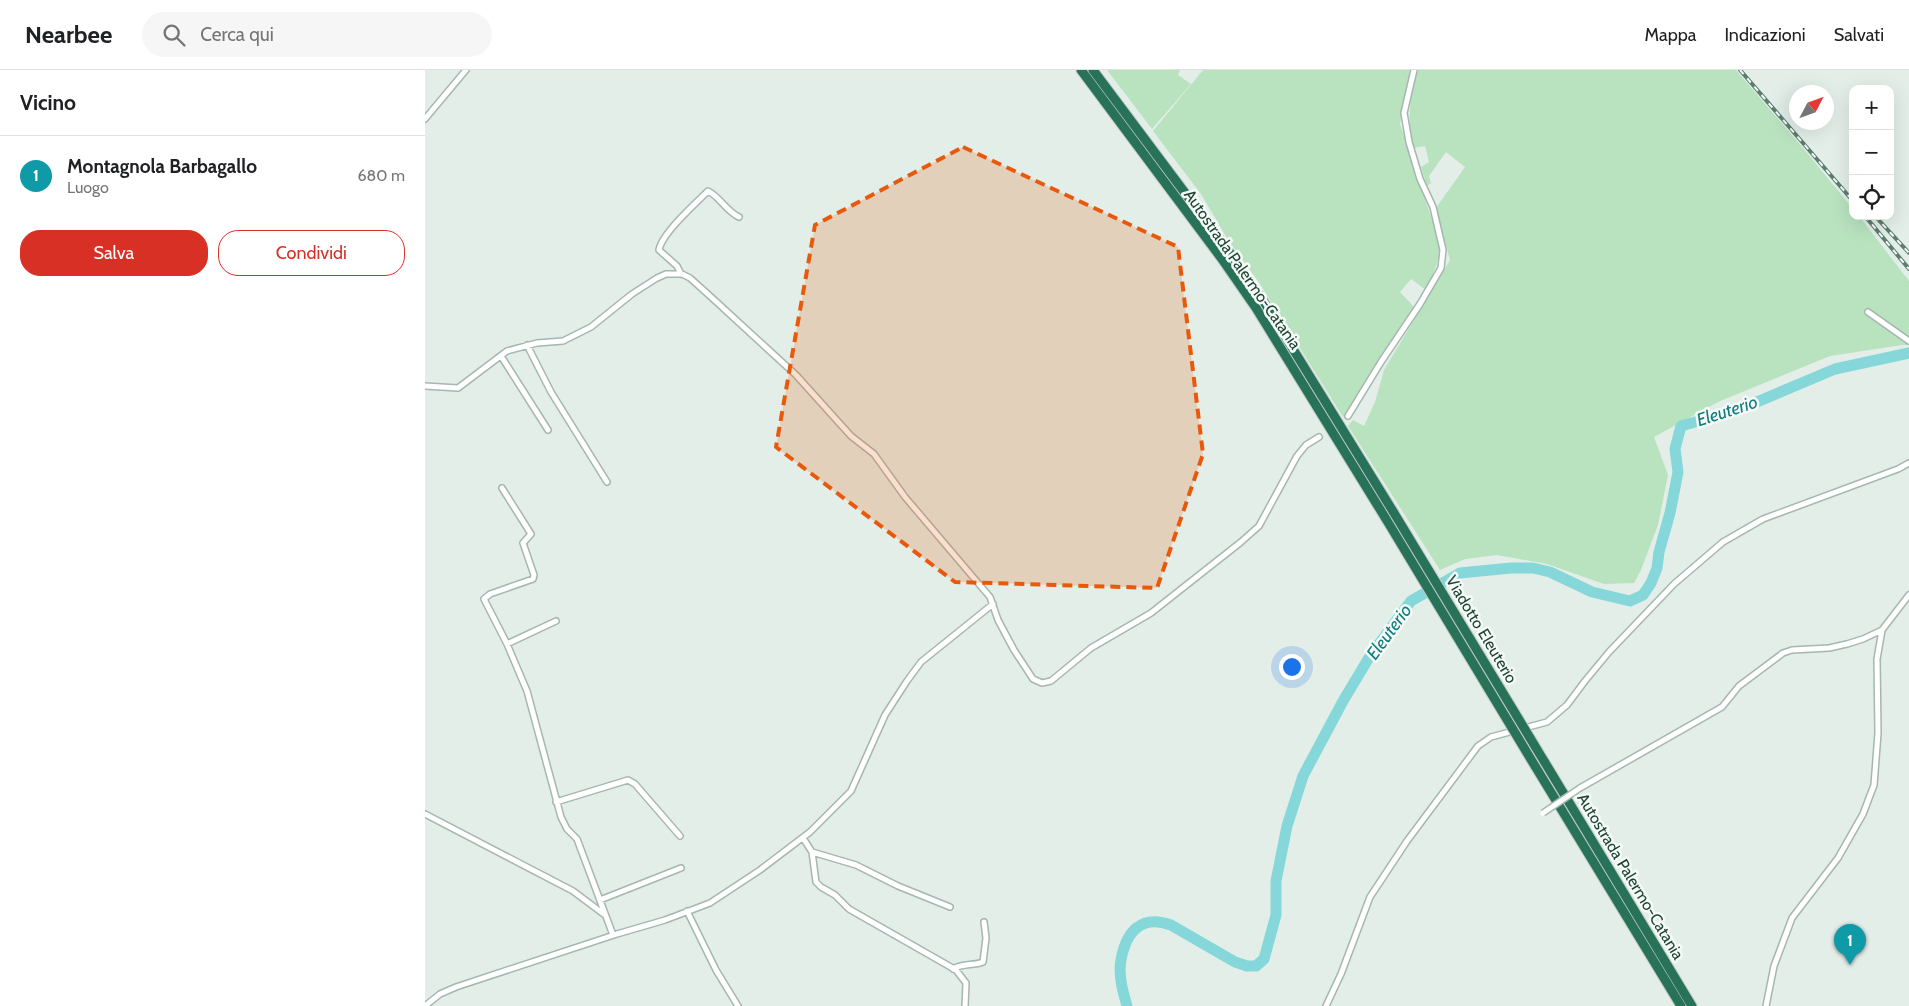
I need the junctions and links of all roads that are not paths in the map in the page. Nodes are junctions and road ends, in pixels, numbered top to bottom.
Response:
1 (466, 70) edge
2 (1081, 70) edge
3 (1093, 70) edge
4 (1414, 70) edge
5 (425, 119) edge
6 (739, 217) dead end
7 (682, 274) junction
8 (1868, 312) dead end
9 (1909, 341) edge
10 (527, 345) junction
11 (501, 356) junction
12 (425, 386) edge
13 (1348, 416) dead end
14 (548, 430) dead end
15 (1319, 437) dead end
16 (1909, 463) edge
17 (607, 482) dead end
18 (502, 488) dead end
19 (1394, 514) joint
20 (1386, 519) joint
21 (1909, 595) edge
22 (993, 604) junction
23 (556, 621) dead end
24 (1882, 630) junction
25 (507, 644) junction
26 (1544, 760) joint
27 (1535, 766) joint
28 (556, 802) junction
29 (1543, 813) dead end
30 (425, 814) edge
31 (680, 836) dead end
32 (803, 838) junction
33 (812, 852) junction
34 (681, 868) dead end
35 (600, 900) junction
36 (950, 907) dead end
37 (687, 911) junction
38 (606, 916) junction
39 (985, 922) dead end
40 (613, 935) junction
41 (953, 969) junction
42 (425, 1006) edge
43 (738, 1006) edge
44 (965, 1006) edge
45 (1326, 1006) edge
46 (1681, 1006) edge
47 (1692, 1006) edge
48 (1766, 1006) edge

1 - 5 street
2 - 20 highway, Autostrada Palermo-Catania
3 - 19 highway, Autostrada Palermo-Catania
4 - 13 street
6 - 7 street
7 - 10 street
7 - 22 street
8 - 9 street
10 - 11 street
10 - 17 street
11 - 12 street
11 - 14 street
15 - 22 street
16 - 45 street
18 - 25 street
19 - 26 highway, Viadotto Eleuterio, bridge
20 - 27 highway, Viadotto Eleuterio, bridge
21 - 24 street
22 - 32 street
23 - 25 street
24 - 29 street, bridge
24 - 48 street
25 - 28 street
26 - 47 highway, Autostrada Palermo-Catania
27 - 46 highway, Autostrada Palermo-Catania
28 - 31 street
28 - 35 street
30 - 38 street
32 - 33 street
32 - 37 street
33 - 36 street
33 - 41 street
34 - 35 street
35 - 38 street
37 - 40 street
37 - 43 street
38 - 40 street
39 - 41 street
40 - 42 street
41 - 44 street

